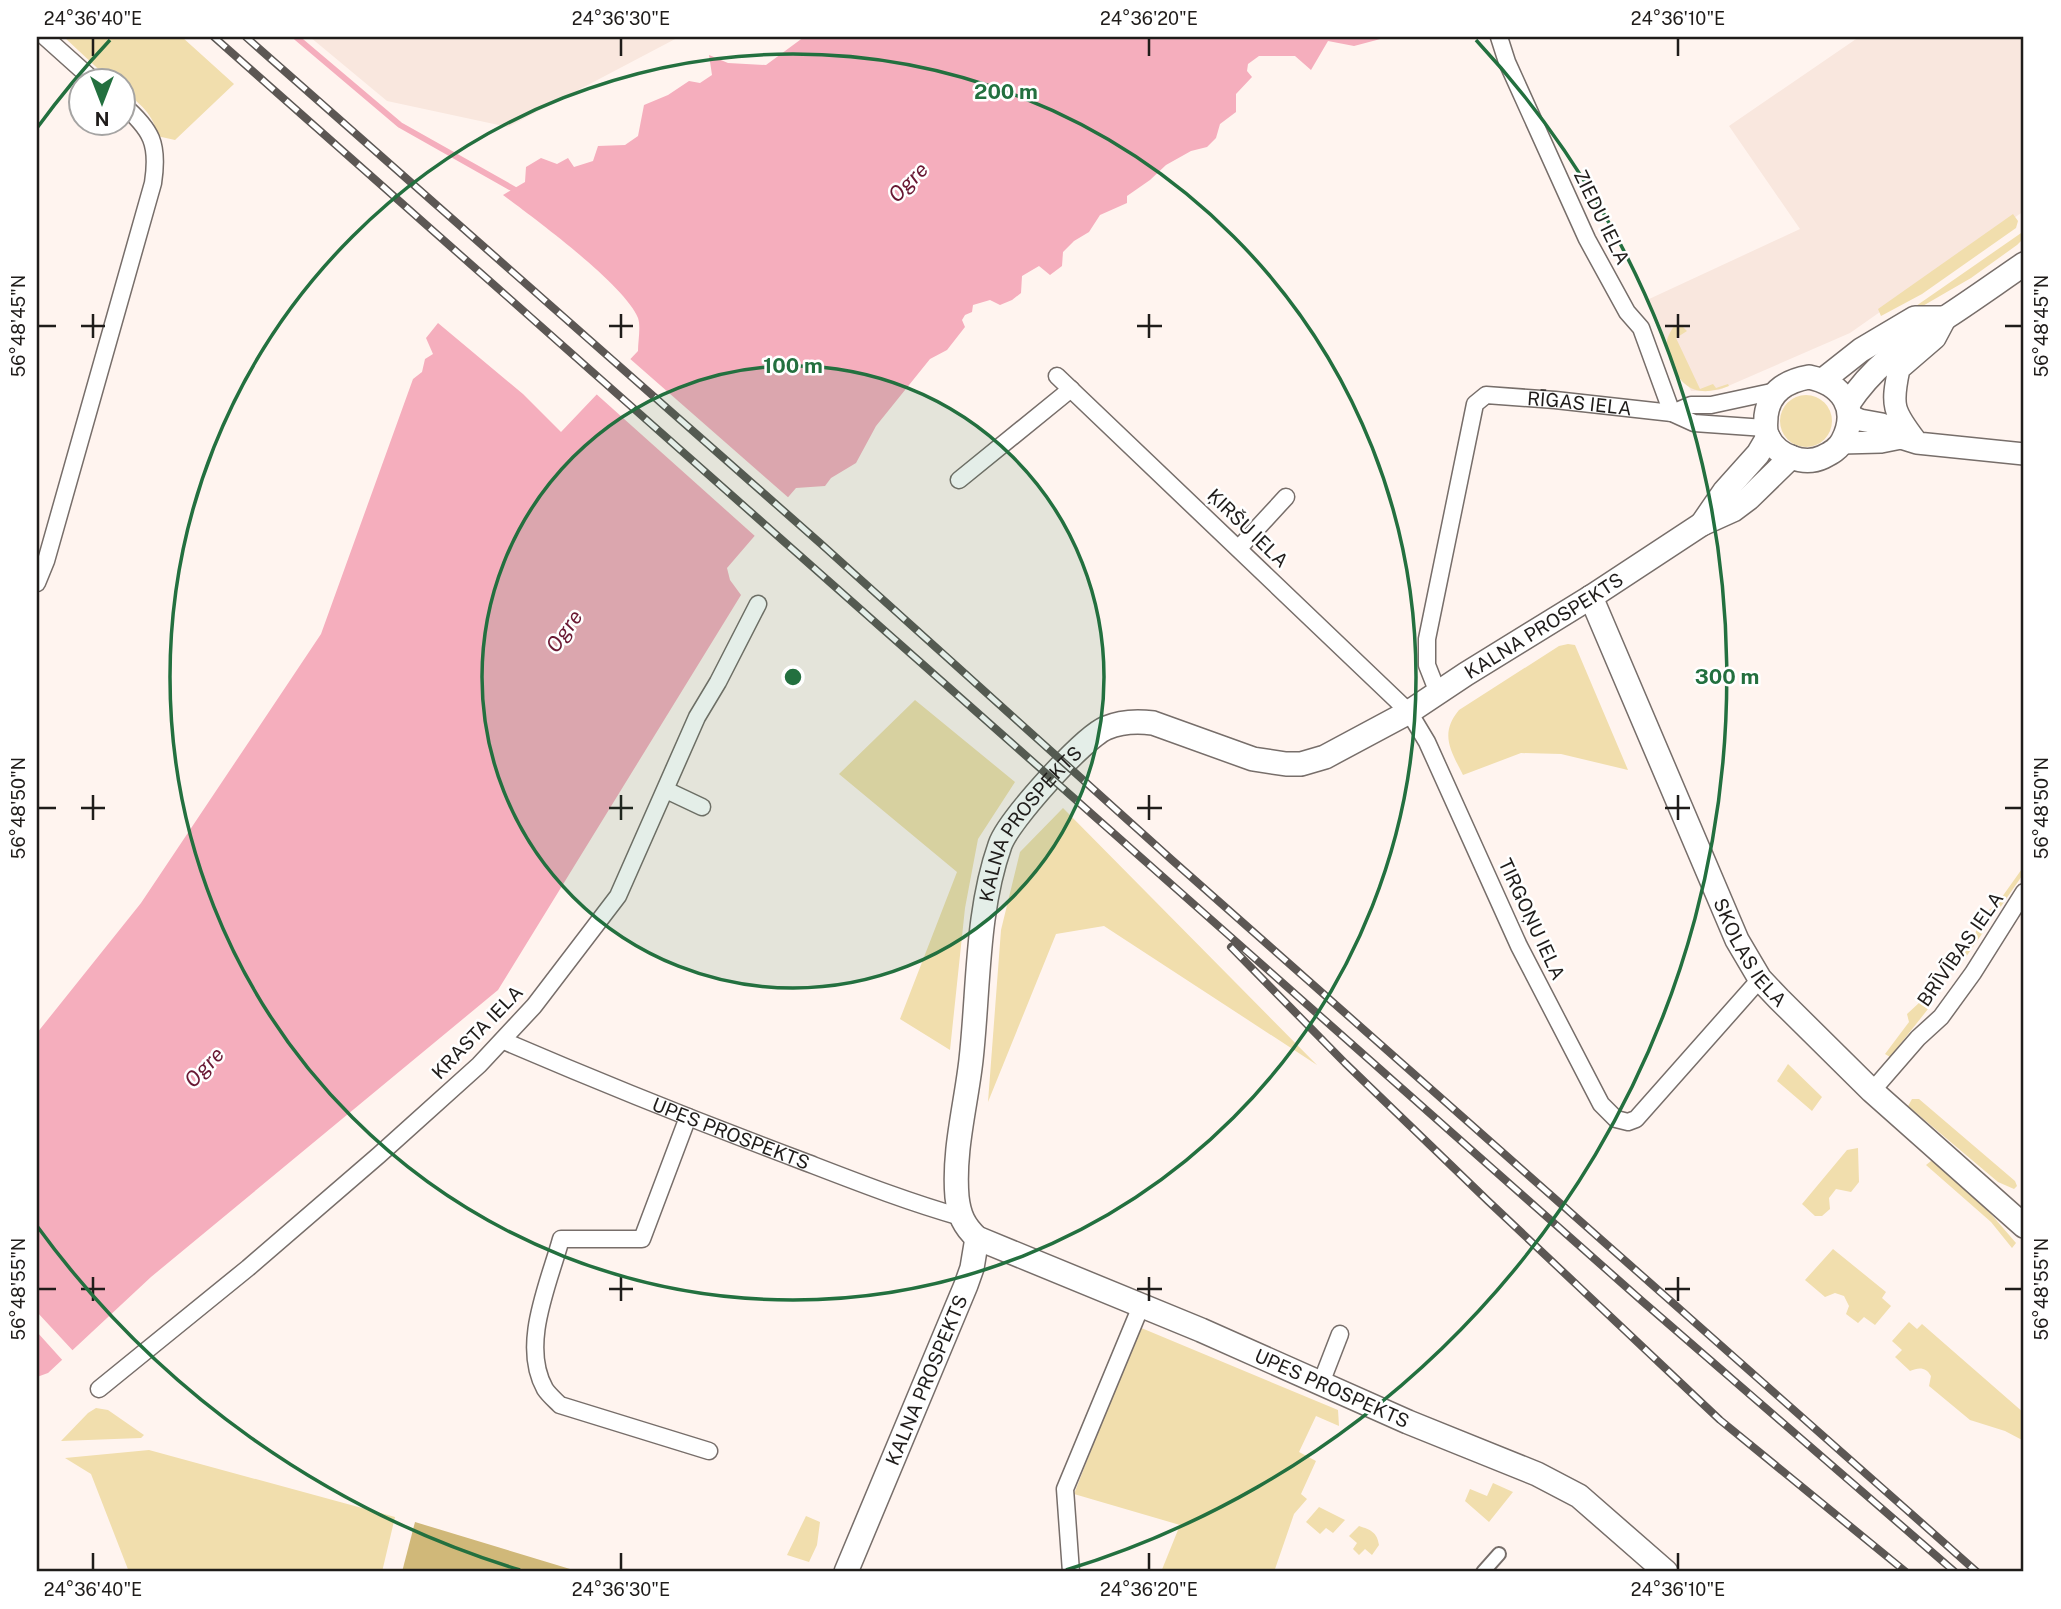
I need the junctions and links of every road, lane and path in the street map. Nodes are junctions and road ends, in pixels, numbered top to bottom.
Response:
1 (45, 37) edge
2 (1499, 37) edge
3 (77, 66) edge
4 (136, 117) edge
5 (2024, 264) edge
6 (1945, 318) junction
7 (1057, 376) dead end
8 (1823, 380) junction
9 (1071, 390) junction
10 (1776, 390) junction
11 (1848, 410) junction
12 (1672, 413) junction
13 (1766, 433) junction
14 (1909, 441) junction
15 (1842, 443) junction
16 (2024, 454) edge
17 (1791, 457) junction
18 (959, 480) dead end
19 (1286, 497) dead end
20 (1702, 524) junction
21 (1239, 548) junction
22 (37, 583) edge
23 (1591, 597) junction
24 (758, 604) dead end
25 (1438, 693) junction
26 (1409, 712) junction
27 (666, 790) junction
28 (702, 807) dead end
29 (2024, 892) edge
30 (1760, 979) junction
31 (504, 1041) junction
32 (1872, 1091) junction
33 (688, 1118) junction
34 (961, 1217) junction
35 (2024, 1226) edge
36 (977, 1238) junction
37 (1141, 1306) junction
38 (1340, 1334) dead end
39 (1321, 1383) junction
40 (99, 1389) dead end
41 (709, 1451) dead end
42 (1499, 1554) dead end
43 (846, 1572) edge
44 (1071, 1572) edge
45 (1483, 1572) edge
46 (1666, 1572) edge

1 - 3 street
2 - 12 street, ZIEDU IELA
4 - 22 street
5 - 6 main road
6 - 8 main road
6 - 11 main road
6 - 14 street
7 - 9 street, ĶIRŠU IELA
8 - 10 main road
8 - 11 main road
9 - 18 street
9 - 21 street, ĶIRŠU IELA
10 - 12 street
10 - 13 main road
11 - 14 street
11 - 15 main road
12 - 13 street
12 - 25 street, RĪGAS IELA
13 - 17 main road
13 - 20 main road
14 - 15 street
14 - 16 street
15 - 17 main road
17 - 20 main road
19 - 21 street
20 - 23 main road, KALNA PROSPEKTS
21 - 26 street, ĶIRŠU IELA
23 - 25 main road, KALNA PROSPEKTS
23 - 30 main road, SKOLAS IELA
24 - 27 street, KRASTA IELA
25 - 26 main road, KALNA PROSPEKTS
26 - 30 street, TIRGOŅU IELA
26 - 34 main road, KALNA PROSPEKTS
27 - 28 street
27 - 31 street, KRASTA IELA
29 - 32 street, BRĪVĪBAS IELA
30 - 32 main road, SKOLAS IELA
31 - 33 street, UPES PROSPEKTS
31 - 40 street, KRASTA IELA
32 - 35 main road, SKOLAS IELA
33 - 34 street, UPES PROSPEKTS
33 - 41 street
34 - 36 main road, KALNA PROSPEKTS
36 - 37 main road, UPES PROSPEKTS
36 - 43 main road, KALNA PROSPEKTS
37 - 39 main road, UPES PROSPEKTS
37 - 44 street
38 - 39 street
39 - 46 main road, UPES PROSPEKTS
42 - 45 street

